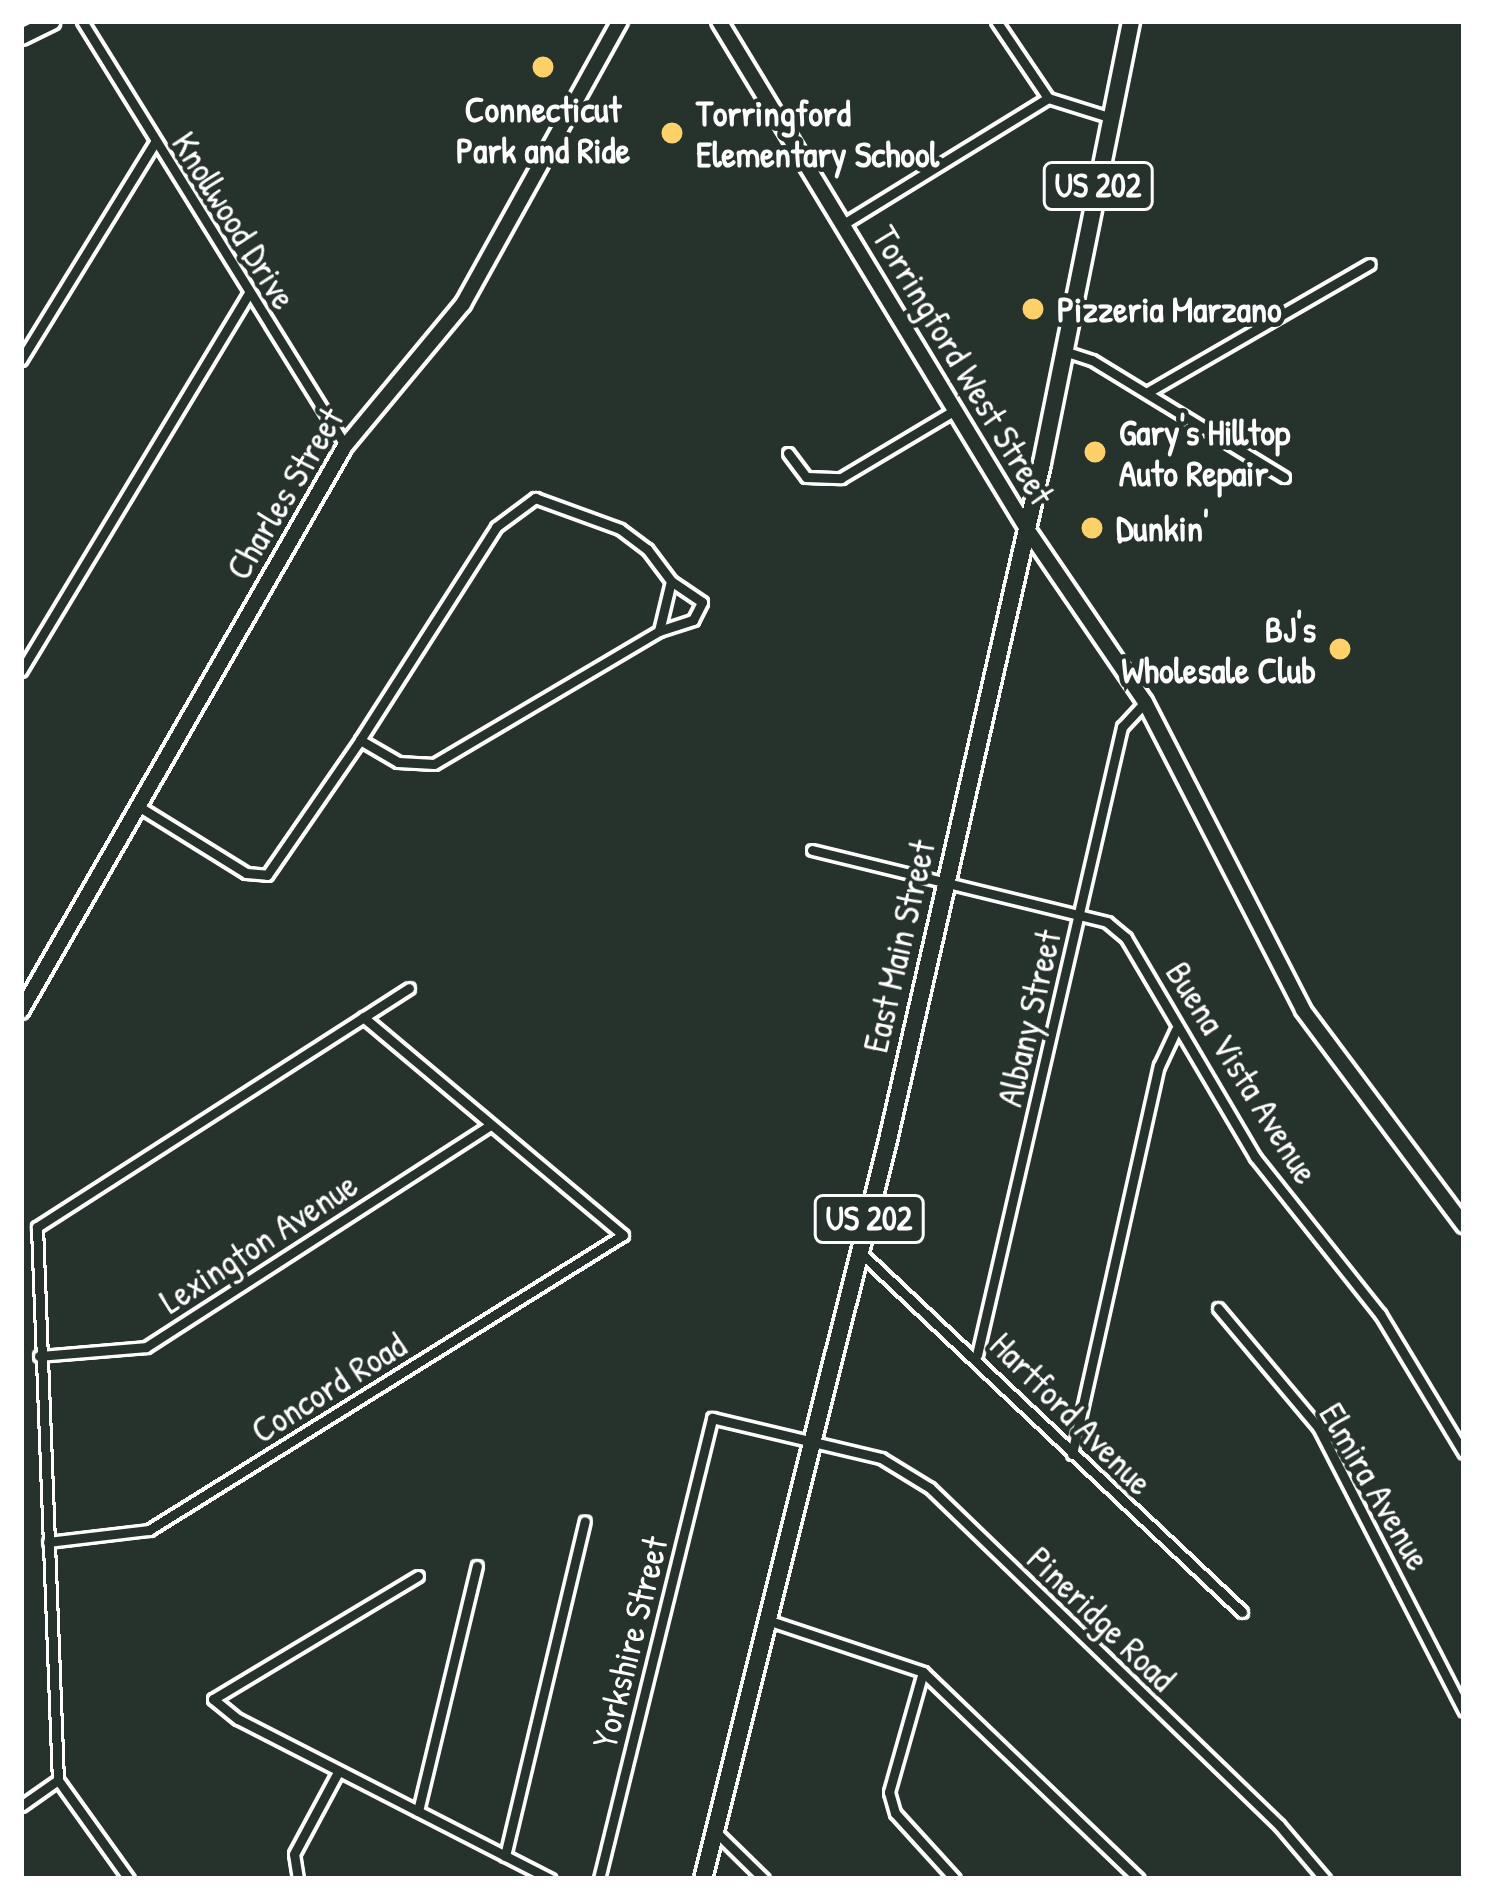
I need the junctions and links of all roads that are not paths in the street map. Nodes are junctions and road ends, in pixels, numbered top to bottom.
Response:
1 (52, 21) edge
2 (82, 21) edge
3 (620, 21) edge
4 (719, 21) edge
5 (997, 21) edge
6 (1131, 21) edge
7 (21, 36) edge
8 (1048, 98) junction
9 (1112, 118) junction
10 (155, 142) junction
11 (845, 223) junction
12 (1370, 263) dead end
13 (249, 292) junction
14 (1064, 352) junction
15 (21, 361) edge
16 (1148, 392) junction
17 (955, 410) junction
18 (345, 446) junction
19 (788, 453) dead end
20 (1284, 477) dead end
21 (1027, 529) junction
22 (671, 581) junction
23 (659, 631) junction
24 (21, 671) edge
25 (1145, 702) junction
26 (360, 740) junction
27 (134, 803) junction
28 (812, 850) dead end
29 (946, 879) junction
30 (1079, 916) junction
31 (409, 988) dead end
32 (21, 1011) edge
33 (363, 1017) junction
34 (1176, 1030) junction
35 (490, 1125) junction
36 (21, 1220) edge
37 (1464, 1225) edge
38 (37, 1227) junction
39 (861, 1254) junction
40 (1218, 1307) dead end
41 (977, 1355) junction
42 (39, 1356) junction
43 (712, 1418) joint
44 (812, 1439) junction
45 (1464, 1453) edge
46 (1072, 1454) junction
47 (585, 1521) dead end
48 (48, 1542) junction
49 (477, 1566) dead end
50 (418, 1576) dead end
51 (1241, 1612) dead end
52 (770, 1621) junction
53 (923, 1672) junction
54 (1463, 1708) edge
55 (338, 1772) junction
56 (58, 1780) junction
57 (21, 1806) edge
58 (418, 1811) junction
59 (716, 1832) junction
60 (505, 1856) junction
61 (129, 1879) edge
62 (298, 1879) edge
63 (550, 1879) edge
64 (598, 1879) edge
65 (703, 1879) edge
66 (764, 1879) edge
67 (955, 1879) edge
68 (1139, 1879) edge
69 (1325, 1879) edge

1 - 7 main road
2 - 10 street, Knollwood Drive
3 - 18 main road, Charles Street
4 - 11 main road, Torringford West Street
5 - 8 street
6 - 9 highway, East Main Street / US 202
8 - 9 street
8 - 11 street
9 - 14 highway, East Main Street / US 202
10 - 13 street, Knollwood Drive
10 - 15 street
11 - 17 main road, Torringford West Street
12 - 16 street
13 - 18 street, Knollwood Drive
13 - 24 street
14 - 16 street
14 - 21 highway, East Main Street / US 202
16 - 20 street
17 - 19 street
17 - 21 main road, Torringford West Street
18 - 27 main road, Charles Street
21 - 25 main road, Torringford West Street
21 - 29 highway, East Main Street / US 202
22 - 23 street
22 - 23 street
22 - 26 street
23 - 26 street
25 - 30 street, Albany Street
25 - 37 main road, Torringford West Street
26 - 27 street
27 - 32 main road, Charles Street
28 - 29 street, Buena Vista Avenue
29 - 30 street, Buena Vista Avenue
29 - 39 highway, East Main Street / US 202
30 - 34 street, Buena Vista Avenue
30 - 41 street, Albany Street
31 - 33 street
33 - 35 street
33 - 38 street
34 - 45 street, Buena Vista Avenue
34 - 46 street
35 - 42 street, Lexington Avenue
35 - 48 street, Concord Road
36 - 38 street
38 - 42 street
39 - 41 street, Hartford Avenue
39 - 44 highway, East Main Street / US 202
40 - 54 street, Elmira Avenue
41 - 46 street, Hartford Avenue
42 - 48 street
43 - 44 street, Pineridge Road
43 - 64 street, Yorkshire Street
44 - 52 highway, East Main Street / US 202
44 - 69 street, Pineridge Road
46 - 51 street, Hartford Avenue
47 - 60 street
48 - 56 street
49 - 58 street
50 - 55 street
52 - 53 street
52 - 59 highway, East Main Street / US 202
53 - 67 street
53 - 68 street
55 - 58 street
55 - 62 street
56 - 57 street
56 - 61 street
58 - 60 street
59 - 65 highway, East Main Street / US 202
59 - 66 street
60 - 63 street

